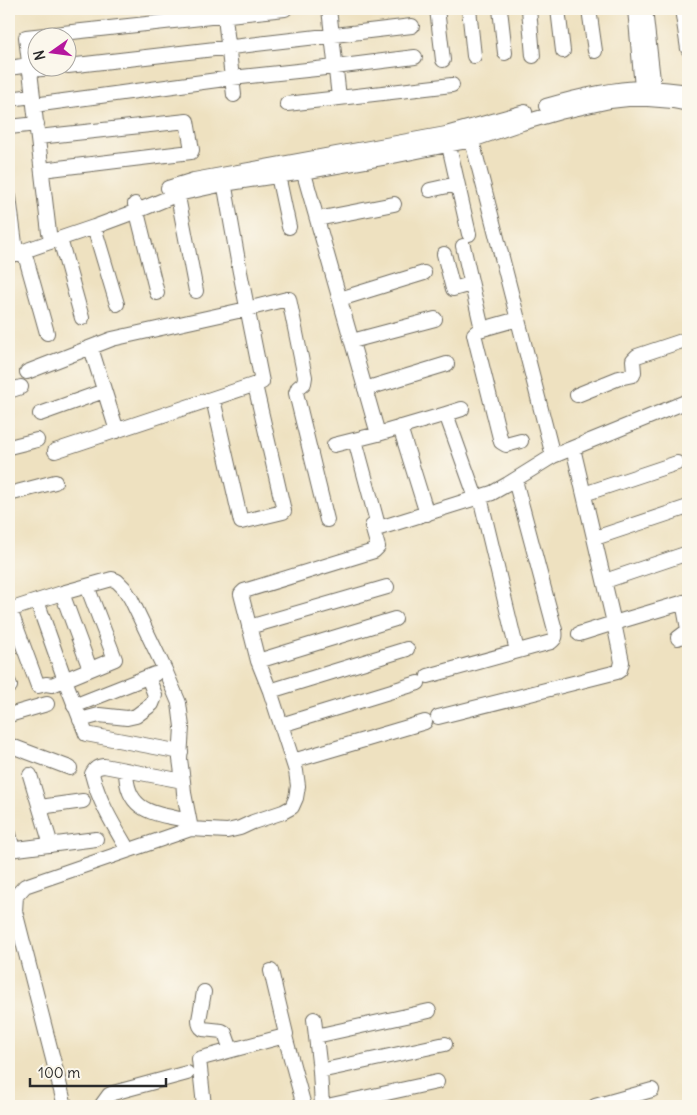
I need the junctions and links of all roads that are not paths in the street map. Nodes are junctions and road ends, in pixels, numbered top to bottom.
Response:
1 (285, 9) edge
2 (329, 9) edge
3 (437, 9) edge
4 (469, 9) edge
5 (500, 9) edge
6 (529, 9) edge
7 (558, 9) edge
8 (589, 9) edge
9 (635, 9) edge
10 (645, 9) edge
11 (682, 9) edge
12 (225, 12) edge
13 (412, 26) dead end
14 (78, 31) edge
15 (332, 35) junction
16 (28, 37) edge
17 (228, 47) junction
18 (688, 49) edge
19 (595, 51) dead end
20 (563, 52) dead end
21 (506, 53) dead end
22 (28, 54) edge
23 (474, 56) dead end
24 (533, 56) dead end
25 (415, 57) dead end
26 (443, 60) dead end
27 (78, 65) edge
28 (335, 67) junction
29 (9, 68) edge
30 (28, 68) edge
31 (31, 78) edge
32 (232, 78) junction
33 (452, 85) dead end
34 (648, 89) junction
35 (688, 92) edge
36 (234, 95) dead end
37 (339, 98) junction
38 (9, 99) edge
39 (34, 100) junction
40 (286, 104) dead end
41 (688, 104) edge
42 (9, 127) edge
43 (37, 130) junction
44 (470, 134) junction
45 (447, 140) junction
46 (302, 166) junction
47 (42, 170) junction
48 (277, 170) junction
49 (223, 179) junction
50 (457, 184) junction
51 (177, 190) junction
52 (430, 190) dead end
53 (9, 197) edge
54 (394, 204) dead end
55 (136, 206) junction
56 (317, 220) junction
57 (94, 227) junction
58 (289, 227) dead end
59 (55, 236) junction
60 (14, 249) edge
61 (444, 254) dead end
62 (424, 273) dead end
63 (471, 284) junction
64 (196, 291) dead end
65 (157, 293) dead end
66 (340, 300) junction
67 (118, 304) dead end
68 (247, 309) junction
69 (82, 318) dead end
70 (435, 319) dead end
71 (518, 319) junction
72 (482, 329) junction
73 (47, 334) dead end
74 (688, 340) edge
75 (352, 342) junction
76 (90, 348) junction
77 (447, 364) dead end
78 (27, 372) dead end
79 (255, 385) junction
80 (365, 389) junction
81 (104, 391) junction
82 (577, 395) dead end
83 (213, 399) junction
84 (688, 401) edge
85 (462, 408) dead end
86 (40, 414) dead end
87 (446, 414) junction
88 (400, 427) junction
89 (117, 431) junction
90 (378, 434) junction
91 (36, 440) dead end
92 (355, 440) junction
93 (521, 441) dead end
94 (334, 445) dead end
95 (9, 447) edge
96 (573, 448) junction
97 (55, 452) dead end
98 (553, 456) junction
99 (678, 462) dead end
100 (515, 480) junction
101 (55, 482) dead end
102 (9, 494) edge
103 (584, 494) junction
104 (478, 498) junction
105 (688, 507) edge
106 (427, 514) junction
107 (327, 520) dead end
108 (375, 528) junction
109 (595, 538) junction
110 (688, 553) edge
111 (605, 581) junction
112 (87, 586) junction
113 (387, 587) dead end
114 (62, 593) junction
115 (37, 601) junction
116 (686, 602) edge
117 (9, 610) edge
118 (395, 619) dead end
119 (614, 623) junction
120 (249, 627) junction
121 (579, 634) dead end
122 (678, 638) dead end
123 (407, 649) dead end
124 (517, 651) junction
125 (258, 661) junction
126 (90, 669) junction
127 (165, 670) junction
128 (148, 677) junction
129 (65, 680) junction
130 (270, 691) junction
131 (47, 704) dead end
132 (74, 706) junction
133 (9, 715) edge
134 (80, 720) junction
135 (281, 725) junction
136 (9, 745) edge
137 (181, 752) junction
138 (293, 761) junction
139 (70, 768) dead end
140 (126, 770) junction
141 (30, 775) dead end
142 (183, 781) junction
143 (83, 801) dead end
144 (40, 807) junction
145 (190, 825) junction
146 (9, 834) edge
147 (96, 839) dead end
148 (51, 845) junction
149 (11, 850) edge
150 (128, 850) junction
151 (271, 971) dead end
152 (204, 992) dead end
153 (429, 1010) dead end
154 (314, 1019) dead end
155 (285, 1036) junction
156 (316, 1036) junction
157 (445, 1044) dead end
158 (230, 1050) junction
159 (320, 1071) junction
160 (187, 1073) dead end
161 (437, 1082) dead end
162 (652, 1090) dead end
163 (628, 1102) edge
164 (65, 1106) edge
165 (101, 1106) edge
166 (204, 1106) edge
167 (304, 1106) edge
168 (322, 1106) edge
169 (327, 1106) edge
170 (595, 1106) edge

1 - 12 street
2 - 15 street
3 - 26 street
4 - 23 street
5 - 21 street
6 - 24 street
7 - 20 street
8 - 19 street
9 - 34 street
10 - 34 street
11 - 18 street
12 - 14 street
12 - 17 street
13 - 15 street
15 - 17 street
15 - 28 street
16 - 22 street
17 - 27 street
17 - 32 street
25 - 28 street
28 - 32 street
28 - 37 street
29 - 30 street
31 - 39 street
32 - 36 street
32 - 39 street
33 - 37 street
34 - 35 street
34 - 44 street
37 - 40 street
38 - 39 street
39 - 43 street
41 - 44 street
42 - 43 street
43 - 47 street
43 - 47 street
44 - 45 street
44 - 71 street
45 - 46 street
45 - 50 street
46 - 48 street
46 - 56 street
47 - 59 street
48 - 49 street
48 - 58 street
49 - 51 street
49 - 68 street
50 - 52 street
50 - 63 street
51 - 55 street
51 - 64 street
53 - 60 street
54 - 56 street
55 - 57 street
55 - 59 street
55 - 65 street
56 - 66 street
57 - 59 street
57 - 67 street
59 - 60 street
59 - 69 street
60 - 73 street
61 - 63 street
62 - 66 street
63 - 72 street
66 - 75 street
68 - 76 street
68 - 79 street
68 - 107 street
70 - 75 street
71 - 72 street
71 - 98 street
72 - 93 street
74 - 82 street
75 - 80 street
76 - 78 street
76 - 81 street
77 - 80 street
79 - 83 street
79 - 83 street
80 - 90 street
81 - 86 street
81 - 89 street
83 - 89 street
84 - 96 street
85 - 87 street
87 - 88 street
87 - 104 street
88 - 90 street
88 - 106 street
89 - 97 street
90 - 92 street
91 - 95 street
92 - 94 street
92 - 108 street
96 - 98 street
96 - 103 street
98 - 100 street
99 - 103 street
100 - 104 street
100 - 124 street
101 - 102 street
103 - 109 street
104 - 106 street
104 - 124 street
105 - 109 street
106 - 108 street
108 - 120 street
109 - 111 street
110 - 111 street
111 - 119 street
112 - 114 street
112 - 126 street
112 - 127 street
113 - 120 street
114 - 115 street
114 - 126 street
115 - 117 street
115 - 129 street
116 - 119 street
116 - 122 street
117 - 129 street
118 - 125 street
119 - 121 street
119 - 138 street
120 - 125 street
123 - 130 street
124 - 135 street
125 - 130 street
126 - 129 street
127 - 128 street
127 - 137 street
128 - 132 street
128 - 134 street
129 - 132 street
130 - 135 street
131 - 133 street
132 - 134 street
134 - 137 street
135 - 138 street
136 - 139 street
137 - 142 street
138 - 145 street
140 - 142 street
140 - 145 street
140 - 150 street
141 - 144 street
142 - 145 street
143 - 144 street
144 - 148 street
145 - 150 street
146 - 149 street
147 - 148 street
148 - 149 street
150 - 164 street
151 - 155 street
152 - 158 street
153 - 156 street
154 - 156 street
155 - 158 street
155 - 167 street
156 - 159 street
157 - 159 street
158 - 166 street
159 - 168 street
160 - 165 street
161 - 169 street
162 - 163 street
163 - 170 street

